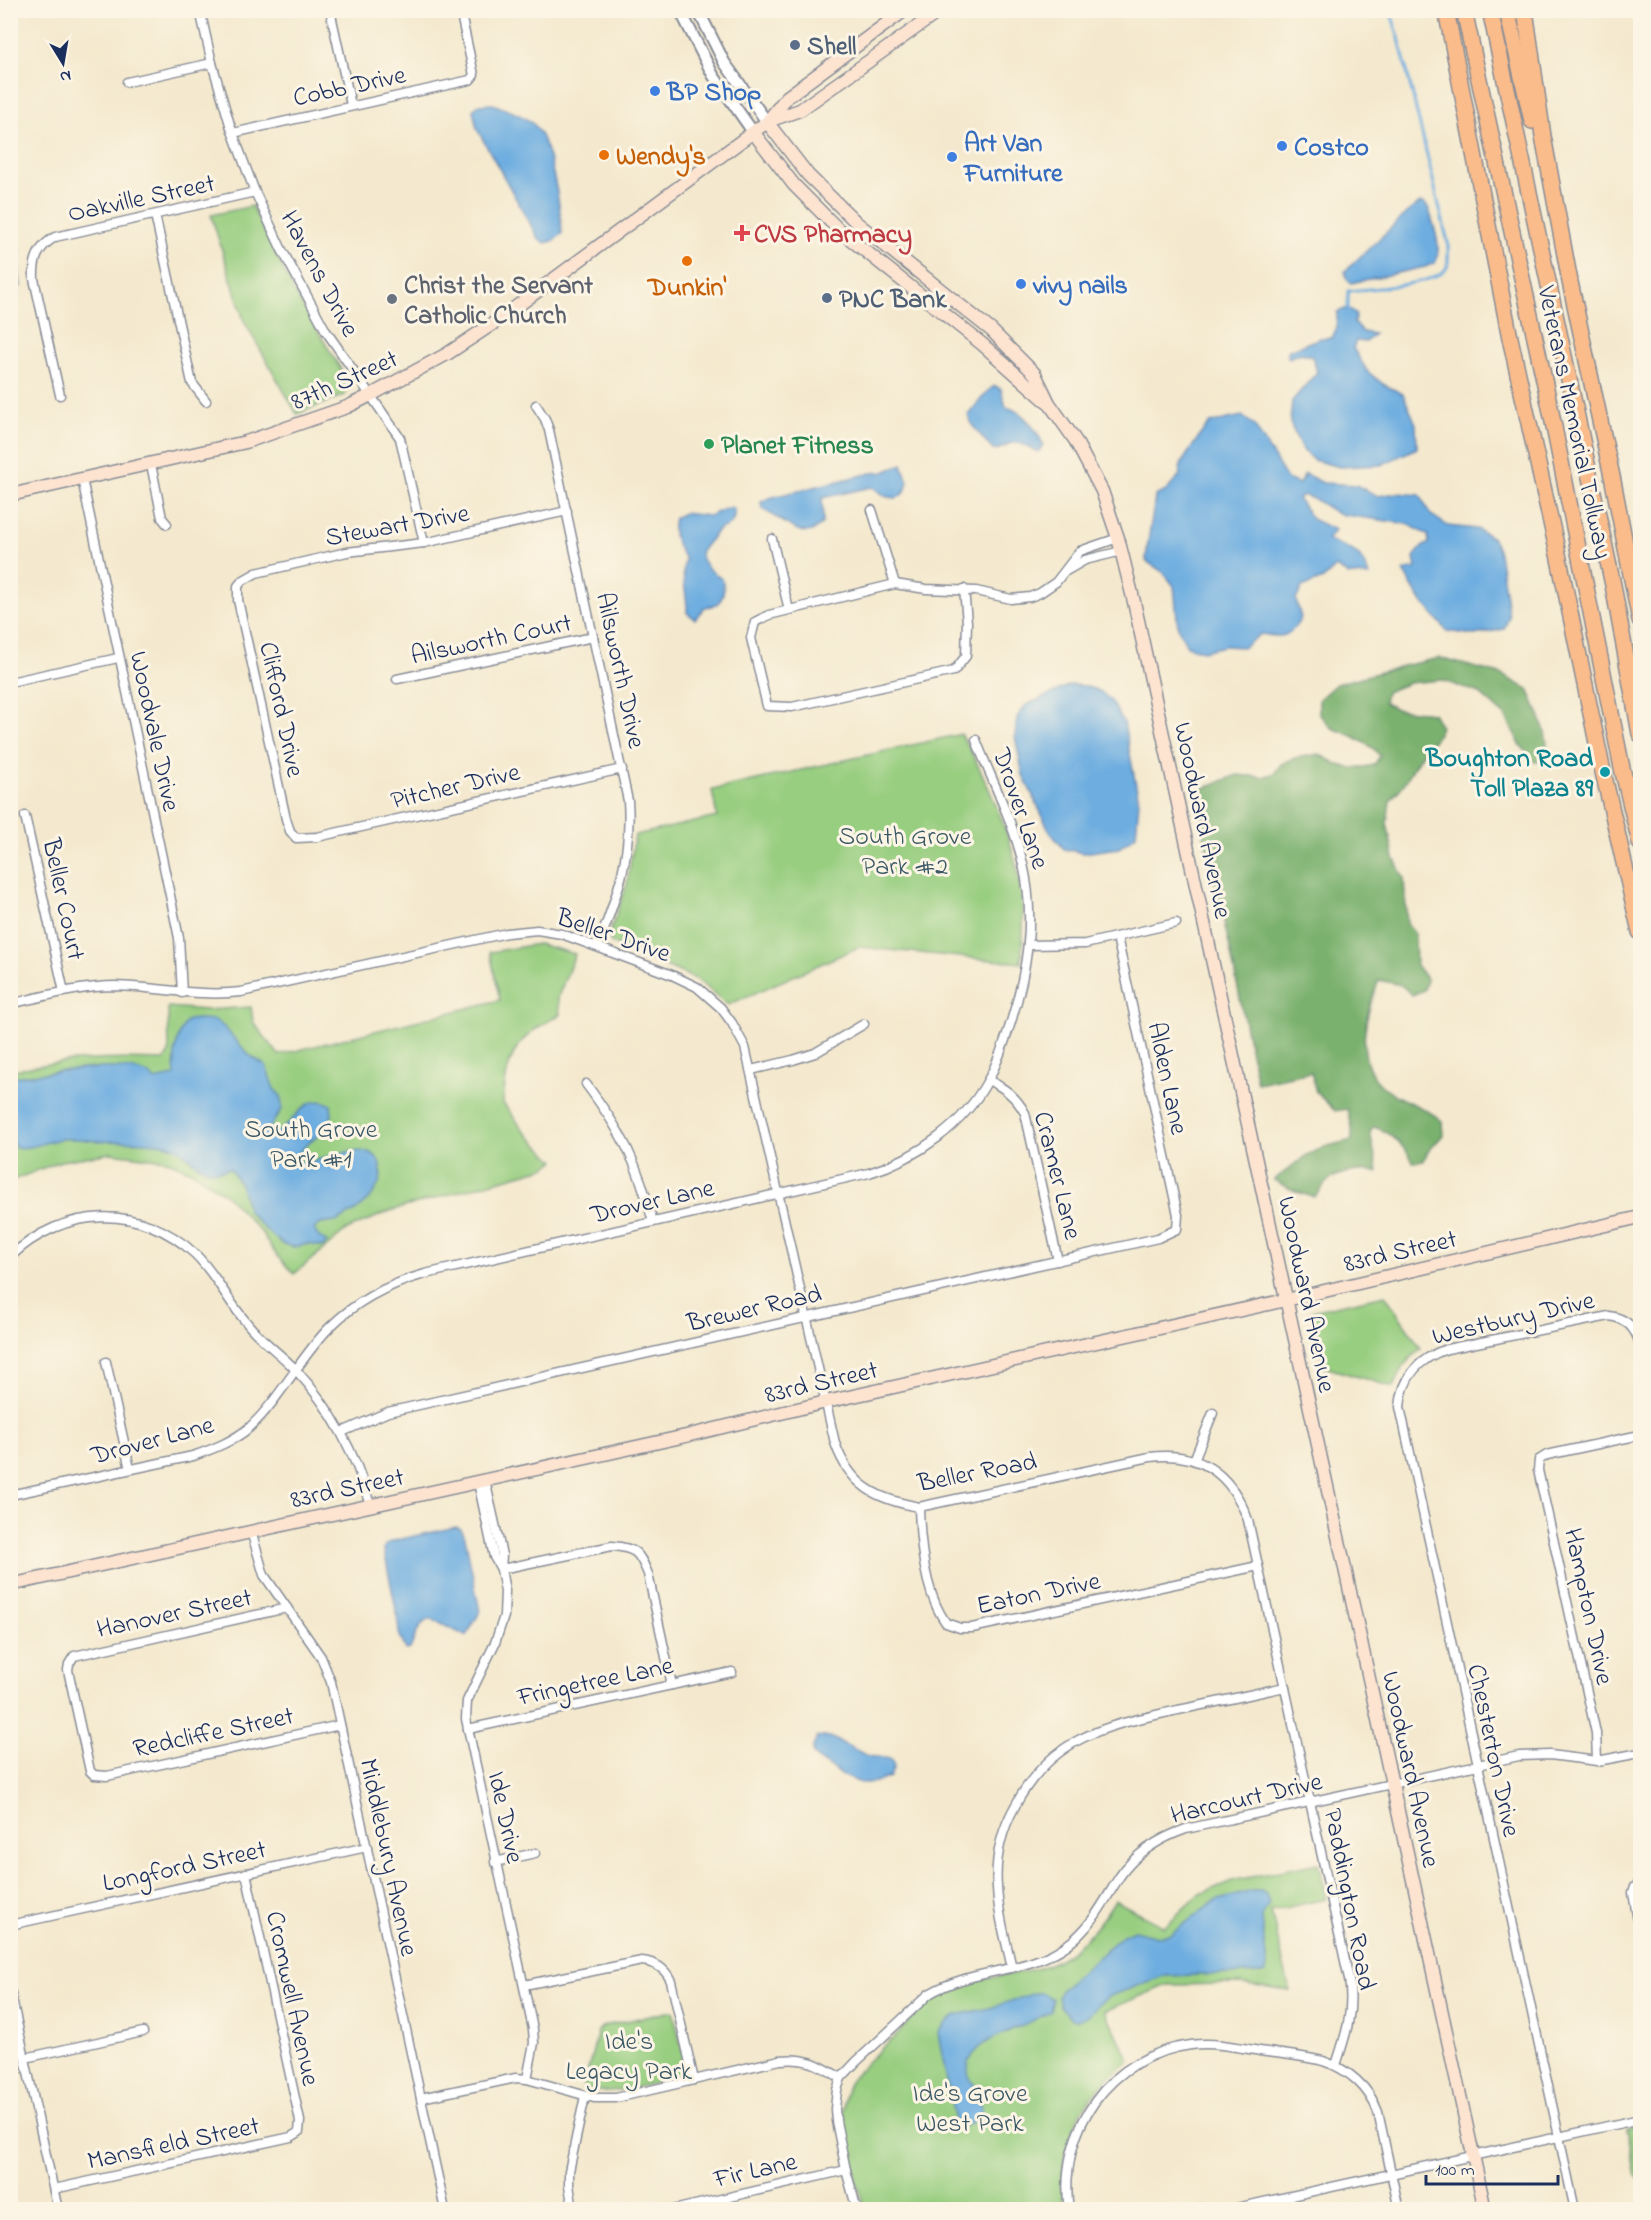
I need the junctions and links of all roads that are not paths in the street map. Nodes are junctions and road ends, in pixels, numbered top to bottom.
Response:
1 (200, 10) edge
2 (330, 10) edge
3 (459, 10) edge
4 (680, 10) edge
5 (698, 10) edge
6 (906, 10) edge
7 (942, 10) edge
8 (1435, 10) edge
9 (1446, 10) edge
10 (1464, 10) edge
11 (1490, 10) edge
12 (1507, 10) edge
13 (1525, 10) edge
14 (212, 63) junction
15 (127, 82) dead end
16 (351, 105) junction
17 (767, 122) junction
18 (753, 132) junction
19 (233, 133) junction
20 (1472, 145) junction
21 (255, 192) junction
22 (155, 215) junction
23 (1570, 282) junction
24 (60, 395) dead end
25 (371, 395) junction
26 (206, 401) dead end
27 (1049, 403) junction
28 (536, 405) dead end
29 (151, 464) junction
30 (82, 479) junction
31 (10, 495) edge
32 (872, 510) dead end
33 (567, 511) junction
34 (167, 524) dead end
35 (772, 539) dead end
36 (424, 543) junction
37 (1120, 544) junction
38 (895, 584) junction
39 (238, 586) joint
40 (964, 590) junction
41 (789, 610) junction
42 (1641, 621) edge
43 (593, 637) junction
44 (118, 658) junction
45 (397, 680) dead end
46 (10, 682) edge
47 (1641, 734) edge
48 (976, 740) dead end
49 (622, 770) junction
50 (25, 816) dead end
51 (296, 838) joint
52 (1641, 843) edge
53 (1176, 923) dead end
54 (1641, 932) edge
55 (1117, 937) junction
56 (1029, 945) junction
57 (598, 946) junction
58 (64, 992) junction
59 (182, 993) junction
60 (10, 1004) edge
61 (864, 1024) dead end
62 (751, 1070) junction
63 (988, 1080) junction
64 (586, 1084) dead end
65 (779, 1194) junction
66 (1641, 1217) edge
67 (653, 1222) junction
68 (1177, 1229) joint
69 (10, 1257) edge
70 (1058, 1261) junction
71 (1286, 1300) junction
72 (806, 1317) junction
73 (1641, 1345) edge
74 (106, 1362) dead end
75 (296, 1369) junction
76 (1410, 1373) joint
77 (826, 1402) junction
78 (1213, 1413) dead end
79 (342, 1432) junction
80 (1641, 1435) edge
81 (1194, 1460) junction
82 (130, 1469) junction
83 (482, 1481) junction
84 (10, 1495) edge
85 (370, 1505) junction
86 (919, 1507) junction
87 (251, 1531) junction
88 (1258, 1566) junction
89 (501, 1569) junction
90 (10, 1585) edge
91 (287, 1608) junction
92 (732, 1672) dead end
93 (672, 1685) junction
94 (1285, 1687) junction
95 (340, 1725) junction
96 (468, 1729) junction
97 (1641, 1753) edge
98 (1597, 1761) junction
99 (1478, 1766) junction
100 (94, 1775) joint
101 (1392, 1784) junction
102 (1310, 1802) junction
103 (367, 1847) junction
104 (535, 1853) dead end
105 (495, 1862) junction
106 (246, 1873) junction
107 (1638, 1884) edge
108 (10, 1925) edge
109 (1641, 1932) edge
110 (1012, 1968) junction
111 (524, 1985) junction
112 (10, 1990) edge
113 (143, 2032) dead end
114 (25, 2058) junction
115 (1336, 2065) junction
116 (841, 2078) junction
117 (527, 2079) junction
118 (694, 2080) junction
119 (585, 2096) junction
120 (421, 2098) junction
121 (1641, 2119) edge
122 (299, 2132) joint
123 (1559, 2137) junction
124 (1474, 2156) junction
125 (846, 2170) junction
126 (1391, 2174) junction
127 (54, 2189) junction
128 (58, 2210) edge
129 (445, 2210) edge
130 (573, 2210) edge
131 (673, 2210) edge
132 (857, 2210) edge
133 (1069, 2210) edge
134 (1227, 2210) edge
135 (1399, 2210) edge
136 (1485, 2210) edge
137 (1575, 2210) edge

1 - 14 street, Havens Drive
2 - 16 street
3 - 16 street, Cobb Drive
4 - 18 street, Woodward Avenue
5 - 17 street, Woodward Avenue
6 - 17 main road
7 - 17 main road
8 - 20 highway
9 - 20 highway
10 - 52 highway, Veterans Memorial Tollway
11 - 47 highway, Veterans Memorial Tollway
12 - 23 highway
13 - 23 highway
14 - 15 street
14 - 19 street, Havens Drive
16 - 19 street, Cobb Drive
17 - 18 main road, 87th Street
17 - 27 main road, Woodward Avenue
18 - 25 main road, 87th Street
18 - 27 main road, Woodward Avenue
19 - 21 street, Havens Drive
20 - 54 highway
21 - 22 street, Oakville Street
21 - 25 street, Havens Drive
22 - 24 street, Oakville Street
22 - 26 street
23 - 42 highway
25 - 29 main road, 87th Street
25 - 36 street, Havens Drive
27 - 37 main road, Woodward Avenue
28 - 33 street, Ailsworth Drive
29 - 30 main road, 87th Street
29 - 34 street
30 - 31 main road, 87th Street
30 - 44 street, Woodvale Drive
32 - 38 street
33 - 36 street, Stewart Drive
33 - 43 street, Ailsworth Drive
35 - 41 street
36 - 39 street, Stewart Drive
37 - 40 street
37 - 71 main road, Woodward Avenue
38 - 40 street
38 - 41 street
39 - 51 street, Clifford Drive
40 - 41 street
43 - 45 street, Ailsworth Court
43 - 49 street, Ailsworth Drive
44 - 46 street
44 - 59 street, Woodvale Drive
48 - 56 street, Drover Lane
49 - 51 street, Pitcher Drive
49 - 57 street, Ailsworth Drive
50 - 58 street, Beller Court
53 - 55 street
55 - 56 street
55 - 68 street, Alden Lane
56 - 63 street, Drover Lane
57 - 59 street, Beller Drive
57 - 62 street, Beller Drive
58 - 59 street, Beller Drive
58 - 60 street, Beller Drive
61 - 62 street
62 - 65 street, Beller Drive
63 - 65 street, Drover Lane
63 - 70 street, Cramer Lane
64 - 67 street
65 - 67 street, Drover Lane
65 - 72 street, Beller Drive
66 - 71 main road, 83rd Street
67 - 75 street, Drover Lane
68 - 70 street, Brewer Road
69 - 75 street
70 - 72 street, Brewer Road
71 - 77 main road, 83rd Street
71 - 101 main road, Woodward Avenue
72 - 77 street, Beller Drive
72 - 79 street, Brewer Road
73 - 76 street, Westbury Drive
74 - 82 street
75 - 79 street
75 - 82 street, Drover Lane
76 - 99 street, Chesterton Drive
77 - 83 main road, 83rd Street
77 - 86 street, Beller Road
78 - 81 street
79 - 85 street
80 - 98 street, Hampton Drive
81 - 86 street, Beller Road
81 - 88 street, Paddington Road
82 - 84 street, Drover Lane
83 - 85 main road, 83rd Street
83 - 89 street, Ide Drive
85 - 87 main road, 83rd Street
86 - 88 street, Eaton Drive
87 - 90 main road, 83rd Street
87 - 91 street, Middlebury Avenue
88 - 94 street, Paddington Road
89 - 93 street
89 - 96 street, Ide Drive
91 - 95 street, Middlebury Avenue
91 - 100 street, Hanover Street
92 - 93 street, Fringetree Lane
93 - 96 street, Fringetree Lane
94 - 102 street, Paddington Road
94 - 110 street
95 - 100 street, Redcliffe Street
95 - 103 street, Middlebury Avenue
96 - 105 street, Ide Drive
97 - 98 street, Harcourt Drive
98 - 99 street, Harcourt Drive
99 - 101 street, Harcourt Drive
99 - 123 street, Chesterton Drive
101 - 102 street, Harcourt Drive
101 - 124 main road, Woodward Avenue
102 - 110 street, Harcourt Drive
102 - 115 street, Paddington Road
103 - 106 street, Longford Street
103 - 120 street, Middlebury Avenue
104 - 105 street
105 - 111 street, Ide Drive
106 - 108 street, Longford Street
106 - 122 street, Cromwell Avenue
107 - 109 street
110 - 116 street, Harcourt Drive
111 - 117 street, Ide Drive
111 - 118 street
112 - 114 street
113 - 114 street
114 - 127 street
115 - 126 street
115 - 133 street
116 - 118 street
116 - 125 street
117 - 119 street
117 - 120 street
118 - 119 street
119 - 130 street
120 - 129 street, Middlebury Avenue
121 - 123 street
122 - 127 street, Mansfield Street
123 - 124 street
123 - 137 street, Chesterton Drive
124 - 126 street
124 - 136 main road, Woodward Avenue
125 - 131 street, Fir Lane
125 - 132 street
126 - 134 street
126 - 135 street
127 - 128 street

